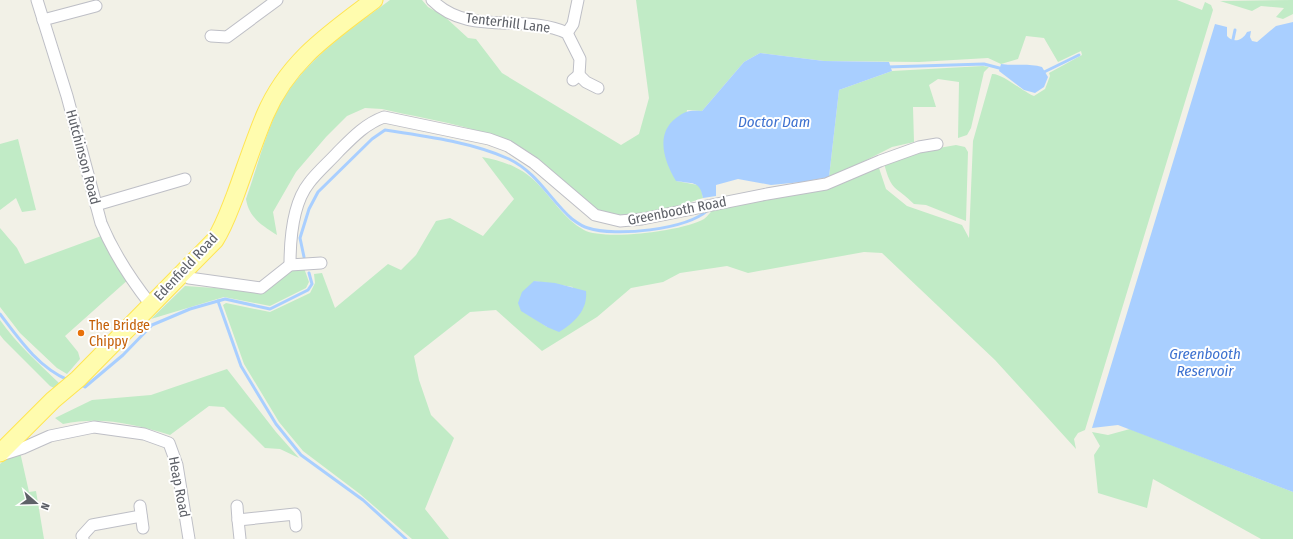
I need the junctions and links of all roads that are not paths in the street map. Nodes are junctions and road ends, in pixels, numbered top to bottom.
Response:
1 (37, 0) edge
2 (277, 0) edge
3 (374, 0) edge
4 (432, 0) edge
5 (578, 0) edge
6 (96, 6) dead end
7 (43, 20) junction
8 (567, 33) junction
9 (211, 36) dead end
10 (598, 88) dead end
11 (937, 144) dead end
12 (184, 179) dead end
13 (96, 205) junction
14 (321, 263) dead end
15 (290, 265) junction
16 (182, 272) junction
17 (151, 305) junction
18 (0, 454) edge
19 (237, 506) dead end
20 (238, 520) junction
21 (296, 526) dead end
22 (143, 528) dead end
23 (83, 539) edge
24 (189, 539) edge
25 (240, 539) edge

1 - 7 street, Hutchinson Road
2 - 9 street
3 - 16 main road, Edenfield Road
4 - 8 street, Tenterhill Lane
5 - 8 street
6 - 7 street
7 - 13 street, Hutchinson Road
8 - 10 street, Tenterhill Lane
11 - 15 street, Greenbooth Road
12 - 13 street
13 - 17 street, Hutchinson Road
14 - 15 street
15 - 16 street
16 - 17 main road, Edenfield Road
17 - 18 main road, Edenfield Road
18 - 24 street, Heap Road
19 - 20 street
20 - 21 street
20 - 25 street
22 - 23 street

